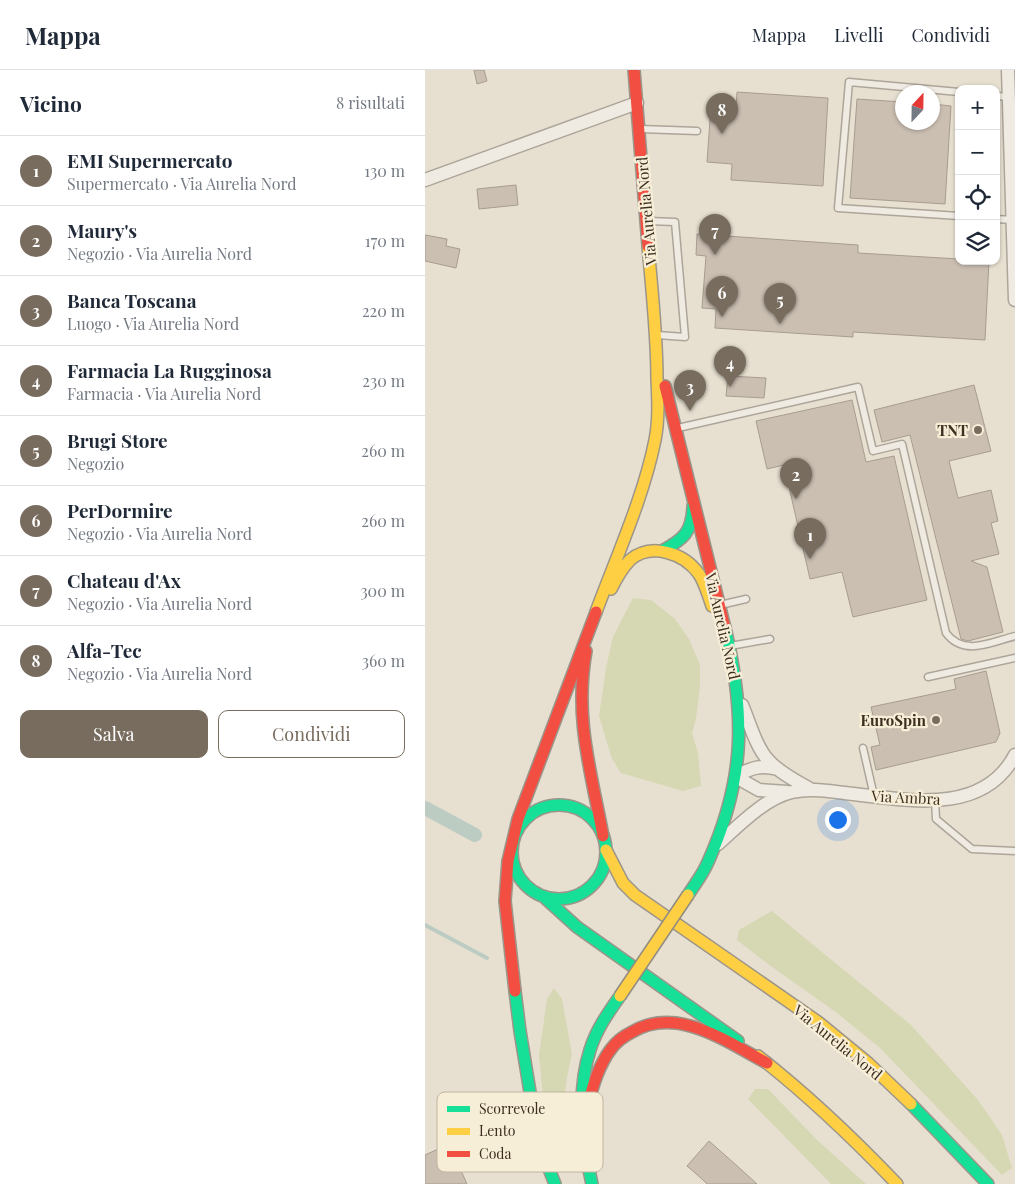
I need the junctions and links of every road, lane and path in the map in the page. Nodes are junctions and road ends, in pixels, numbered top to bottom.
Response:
1 (634, 70) edge
2 (1008, 70) edge
3 (955, 92) edge
4 (1003, 96) edge
5 (637, 103) junction
6 (639, 129) junction
7 (697, 131) dead end
8 (425, 180) edge
9 (955, 216) edge
10 (1000, 219) edge
11 (1013, 220) junction
12 (646, 221) junction
13 (1015, 300) edge
14 (655, 335) junction
15 (657, 353) junction
16 (675, 429) junction
17 (693, 502) junction
18 (662, 551) junction
19 (746, 599) dead end
20 (719, 605) junction
21 (593, 622) junction
22 (1015, 636) edge
23 (770, 639) dead end
24 (728, 644) junction
25 (1015, 658) edge
26 (928, 677) dead end
27 (737, 693) junction
28 (863, 748) dead end
29 (1015, 755) edge
30 (781, 770) junction
31 (736, 777) junction
32 (810, 789) junction
33 (790, 792) junction
34 (874, 796) junction
35 (935, 800) junction
36 (603, 836) junction
37 (512, 841) junction
38 (716, 846) junction
39 (606, 850) junction
40 (1015, 851) edge
41 (545, 898) junction
42 (767, 1063) junction
43 (530, 1092) edge
44 (584, 1092) edge
45 (592, 1092) edge
46 (550, 1172) edge
47 (555, 1184) edge
48 (897, 1184) edge
49 (988, 1184) edge

1 - 5 main road, Via Aurelia Nord
2 - 4 street
3 - 9 lane
4 - 11 street
5 - 6 main road, Via Aurelia Nord
5 - 8 street
6 - 7 lane
6 - 12 main road, Via Aurelia Nord
10 - 11 lane
11 - 13 street
12 - 14 main road, Via Aurelia Nord
12 - 14 lane
14 - 15 main road, Via Aurelia Nord
15 - 16 main road, Via Aurelia Nord
15 - 21 main road, Via Aurelia Nord
16 - 17 main road, Via Aurelia Nord
16 - 22 lane
17 - 18 main road
17 - 20 main road, Via Aurelia Nord
18 - 21 main road
18 - 24 main road
19 - 20 lane
20 - 24 main road, Via Aurelia Nord
21 - 36 main road
21 - 37 main road
23 - 24 lane
24 - 27 main road, Via Aurelia Nord
25 - 26 lane
27 - 30 street
27 - 31 main road, Via Aurelia Nord
28 - 34 lane
29 - 35 street, Via Ambra
30 - 31 street
30 - 32 street
31 - 33 street
31 - 38 main road, Via Aurelia Nord
32 - 33 street
32 - 34 street, Via Ambra
33 - 38 street
34 - 35 street, Via Ambra
35 - 40 lane
36 - 37 main road, Via Aurelia Nord
36 - 39 main road, Via Aurelia Nord
37 - 41 main road
37 - 43 main road, Via Aurelia Nord
38 - 44 main road, Via Aurelia Nord, bridge
39 - 41 main road, Via Aurelia Nord
39 - 49 main road, Via Aurelia Nord
41 - 42 main road
42 - 45 main road
42 - 48 main road
46 - 47 main road, Via Aurelia Nord

